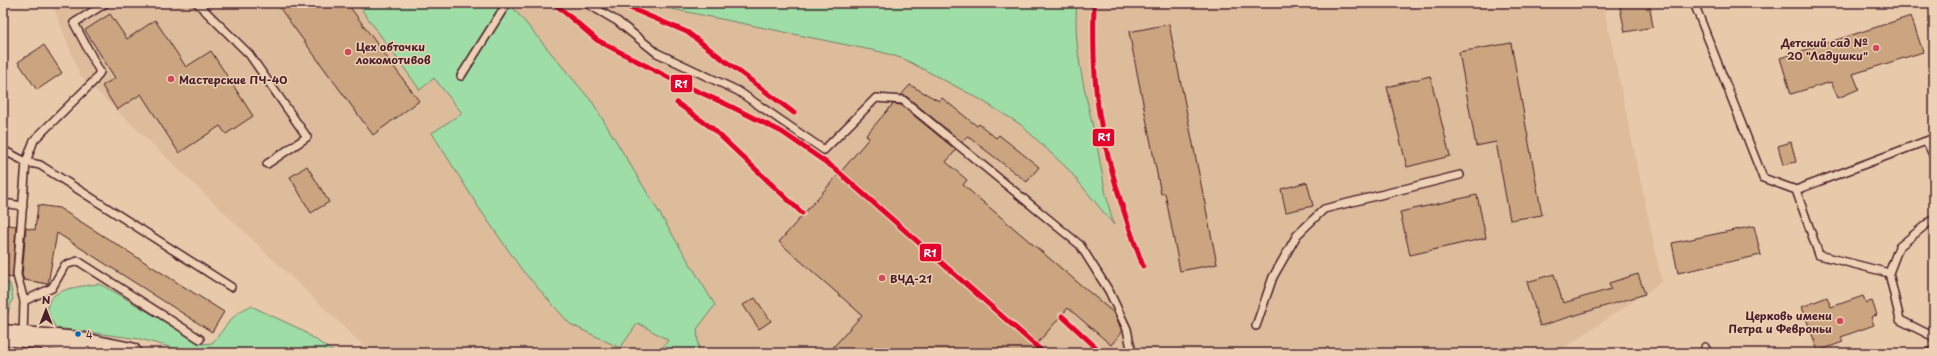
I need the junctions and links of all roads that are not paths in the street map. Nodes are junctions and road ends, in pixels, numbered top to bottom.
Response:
1 (106, 3) edge
2 (197, 3) edge
3 (507, 3) edge
4 (586, 3) edge
5 (1694, 3) edge
6 (461, 76) dead end
7 (1934, 138) edge
8 (1927, 142) junction
9 (3, 150) edge
10 (1934, 157) edge
11 (26, 162) junction
12 (267, 164) dead end
13 (1460, 175) dead end
14 (1796, 190) junction
15 (3, 203) edge
16 (23, 206) junction
17 (1934, 218) edge
18 (1889, 273) junction
19 (232, 287) dead end
20 (24, 301) junction
21 (1256, 326) dead end
22 (3, 335) edge
23 (23, 336) junction
24 (1934, 337) edge
25 (200, 339) dead end
26 (46, 346) edge
27 (104, 350) edge
28 (1934, 351) edge
29 (130, 353) edge
30 (1132, 353) edge
31 (1927, 353) edge

1 - 11 lane
2 - 12 lane
3 - 6 lane
4 - 30 lane
5 - 14 lane
7 - 8 lane
8 - 10 lane
8 - 14 lane
9 - 11 lane
11 - 16 lane
11 - 19 lane
13 - 21 lane
14 - 18 lane
15 - 16 lane
16 - 20 lane
17 - 18 lane
18 - 24 lane
20 - 23 lane
20 - 25 lane
22 - 23 main road
23 - 26 main road
26 - 27 main road
27 - 29 main road
28 - 31 lane

